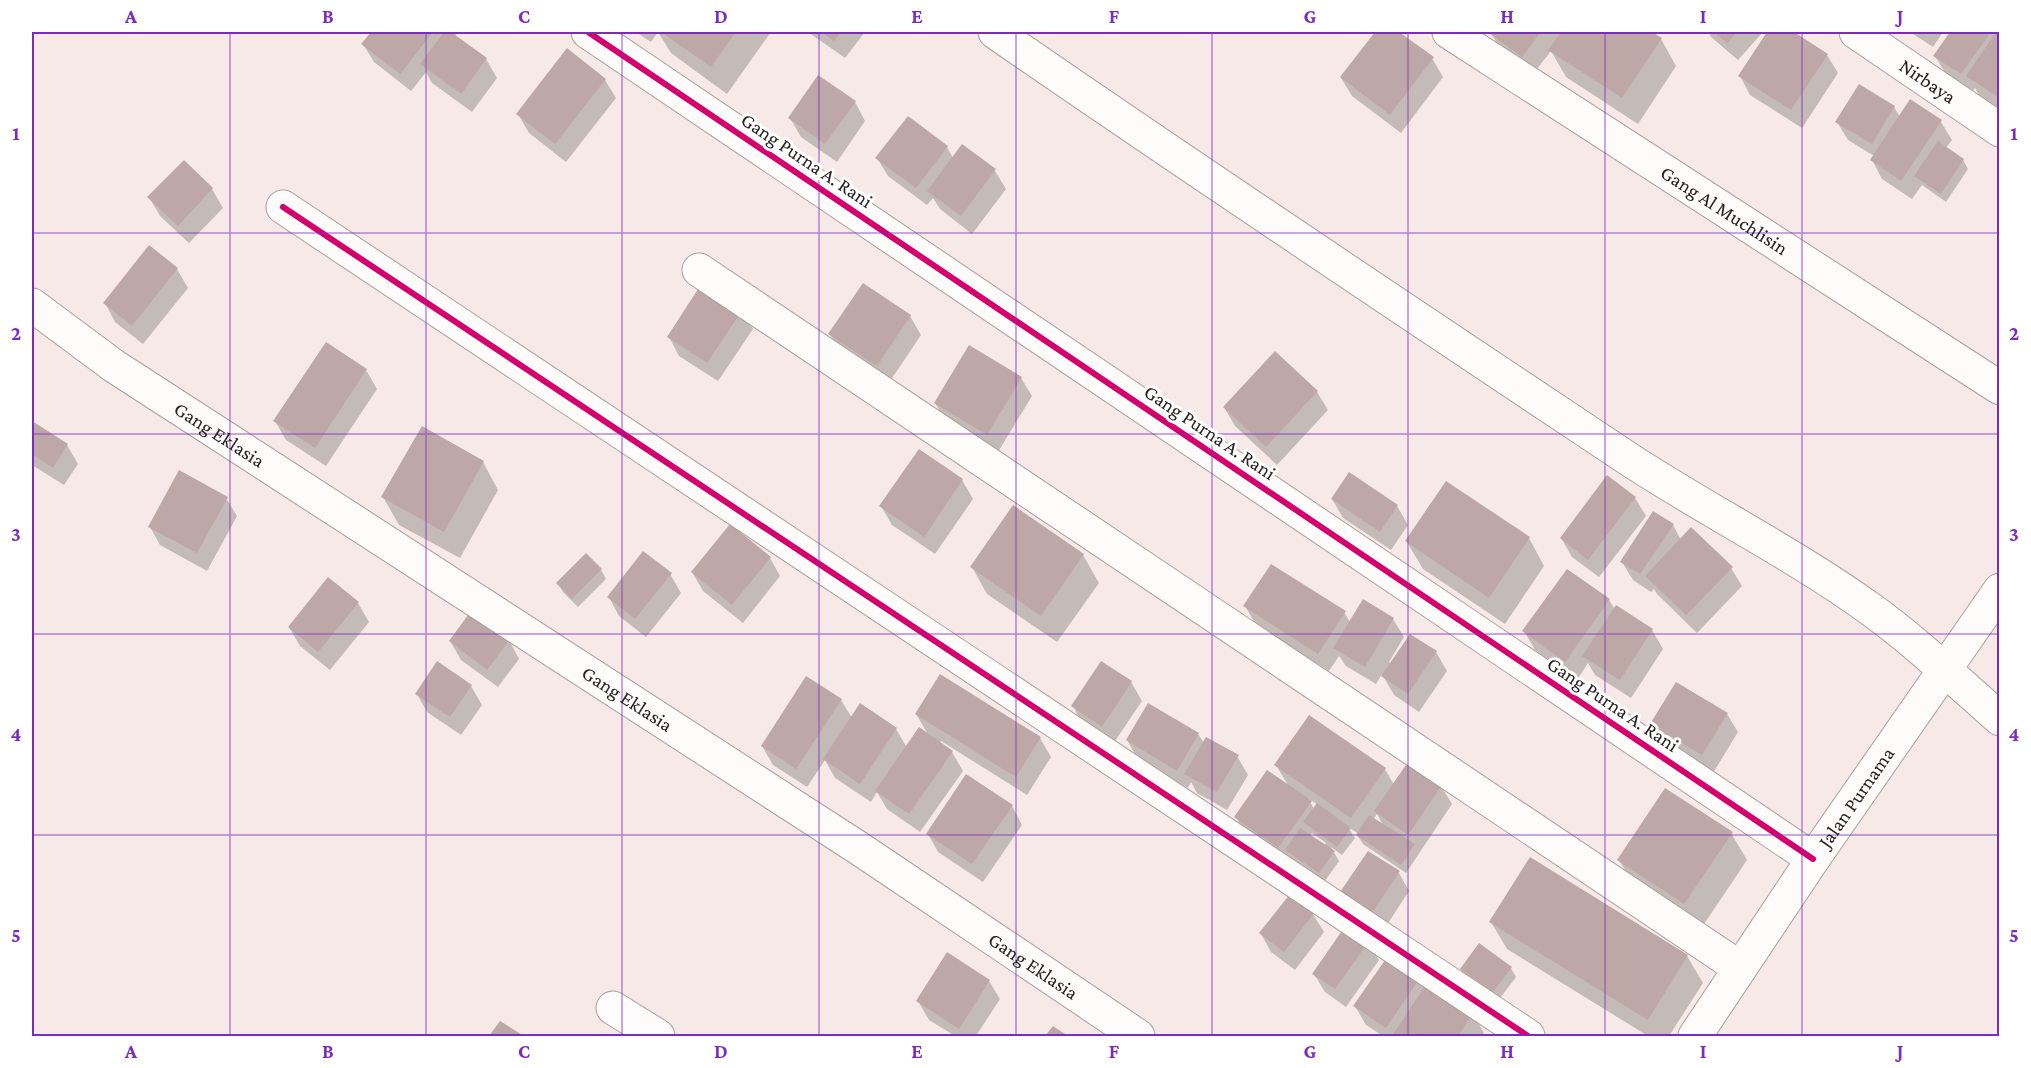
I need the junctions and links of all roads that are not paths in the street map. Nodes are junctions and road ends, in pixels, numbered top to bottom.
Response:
1 (588, 32) edge
2 (995, 32) edge
3 (1449, 32) edge
4 (1856, 32) edge
5 (2000, 130) edge
6 (283, 207) dead end
7 (699, 270) dead end
8 (32, 305) edge
9 (2000, 388) edge
10 (2000, 590) edge
11 (1944, 670) junction
12 (2000, 719) edge
13 (1813, 859) junction
14 (1740, 968) junction
15 (613, 1008) dead end
16 (658, 1036) edge
17 (1138, 1036) edge
18 (1527, 1036) edge
19 (1695, 1036) edge

1 - 13 street, Gang Purna A. Rani
2 - 11 street
3 - 9 street, Gang Al Muchlisin
4 - 5 street, Nirbaya
6 - 18 street
7 - 14 street
8 - 17 street, Gang Eklasia
10 - 11 street, Jalan Purnama
11 - 12 street
11 - 13 street, Jalan Purnama
13 - 14 street, Jalan Purnama
14 - 19 street, Jalan Purnama
15 - 16 street

